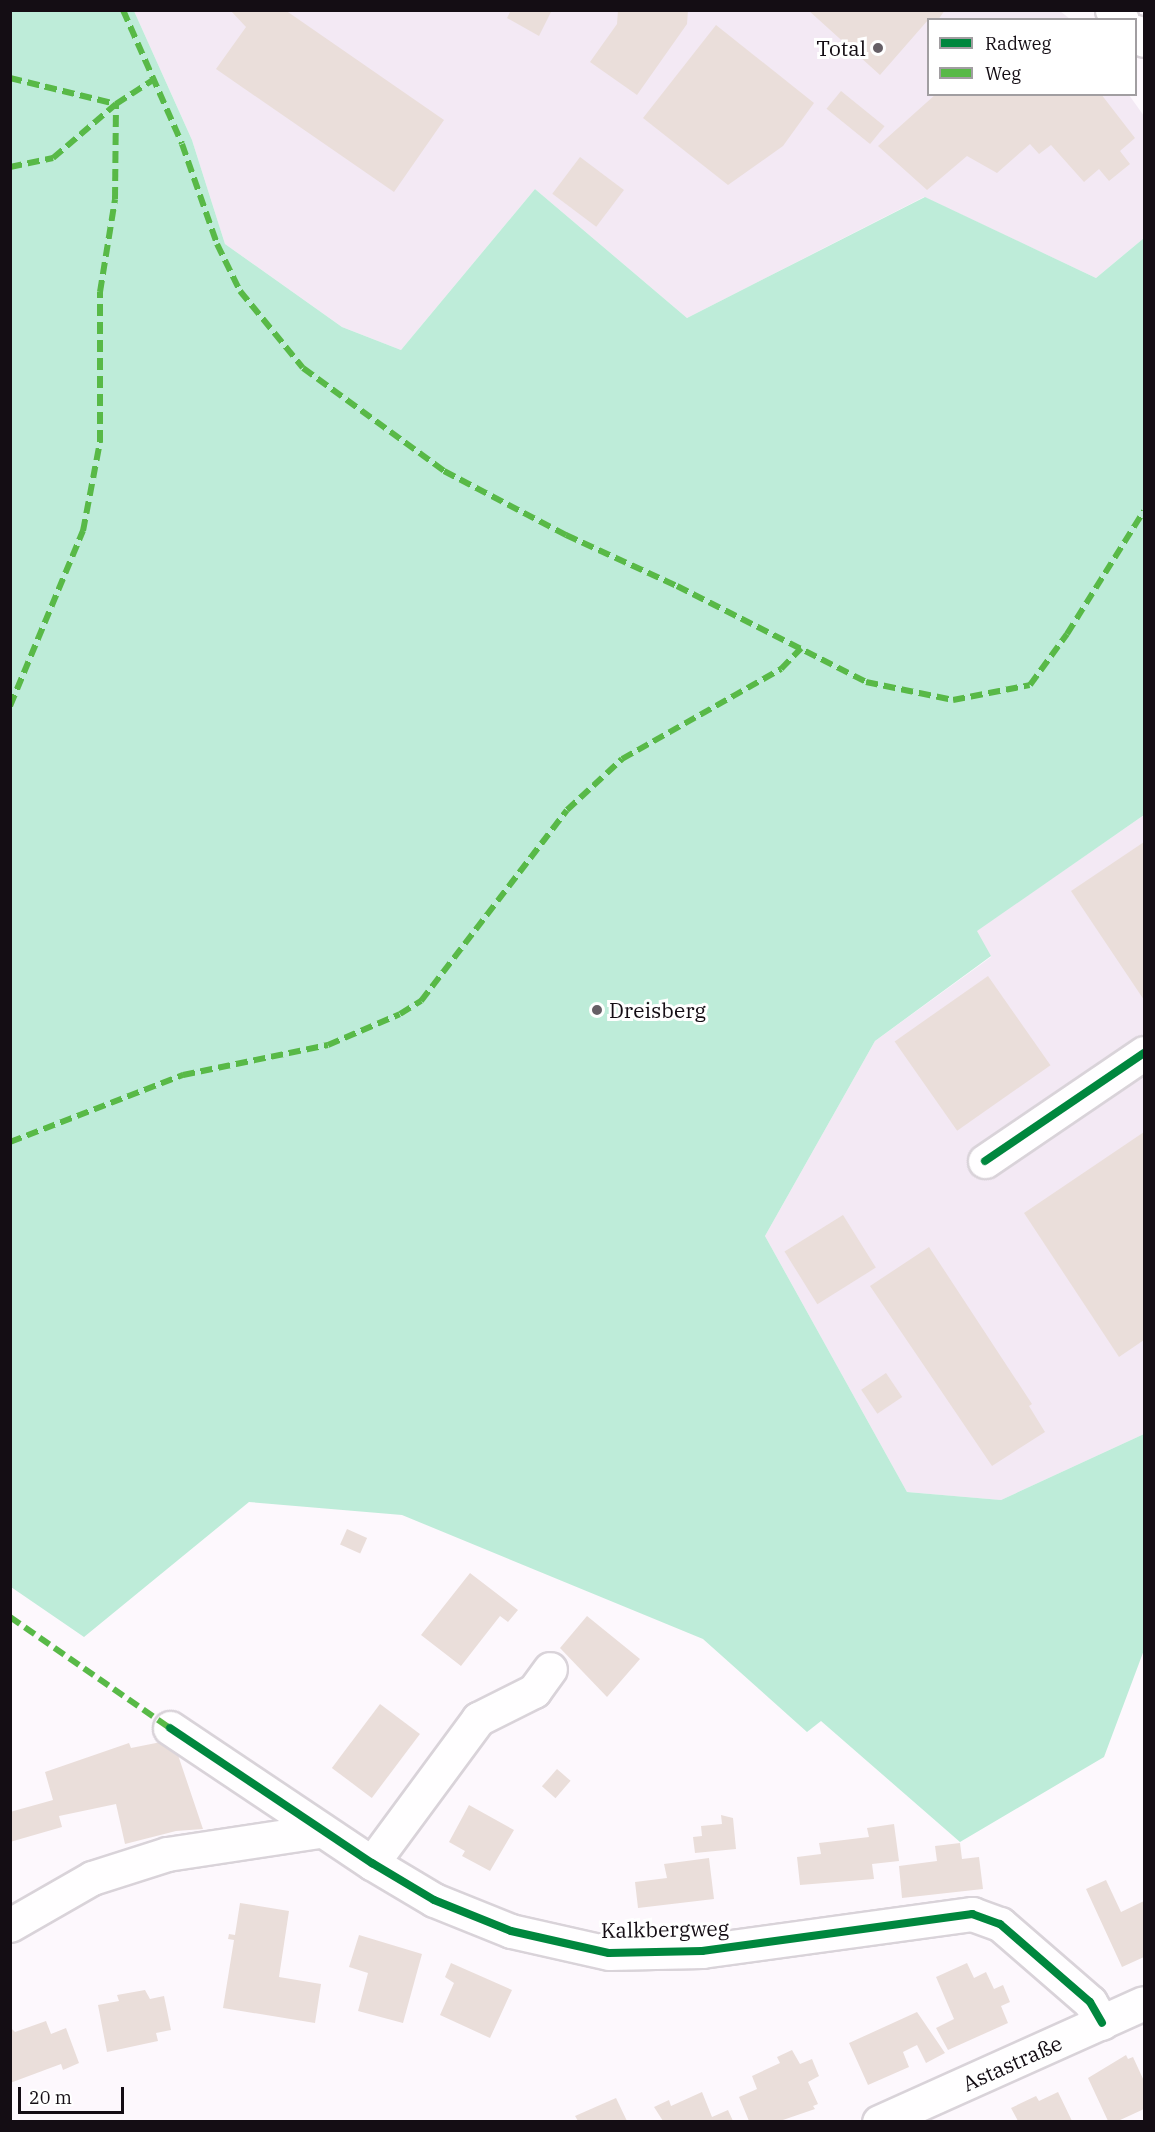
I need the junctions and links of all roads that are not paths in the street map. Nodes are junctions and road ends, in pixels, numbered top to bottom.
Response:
1 (1144, 1053) edge
2 (985, 1161) dead end
3 (550, 1669) dead end
4 (170, 1728) dead end
5 (319, 1830) junction
6 (372, 1863) junction
7 (10, 1925) edge
8 (1144, 2003) edge
9 (1102, 2023) junction
10 (879, 2121) edge

1 - 2 street
3 - 6 street
4 - 5 street, Kalkbergweg
5 - 6 street, Kalkbergweg
5 - 7 street
6 - 9 street, Kalkbergweg
8 - 9 street, Astastraße
9 - 10 street, Astastraße

